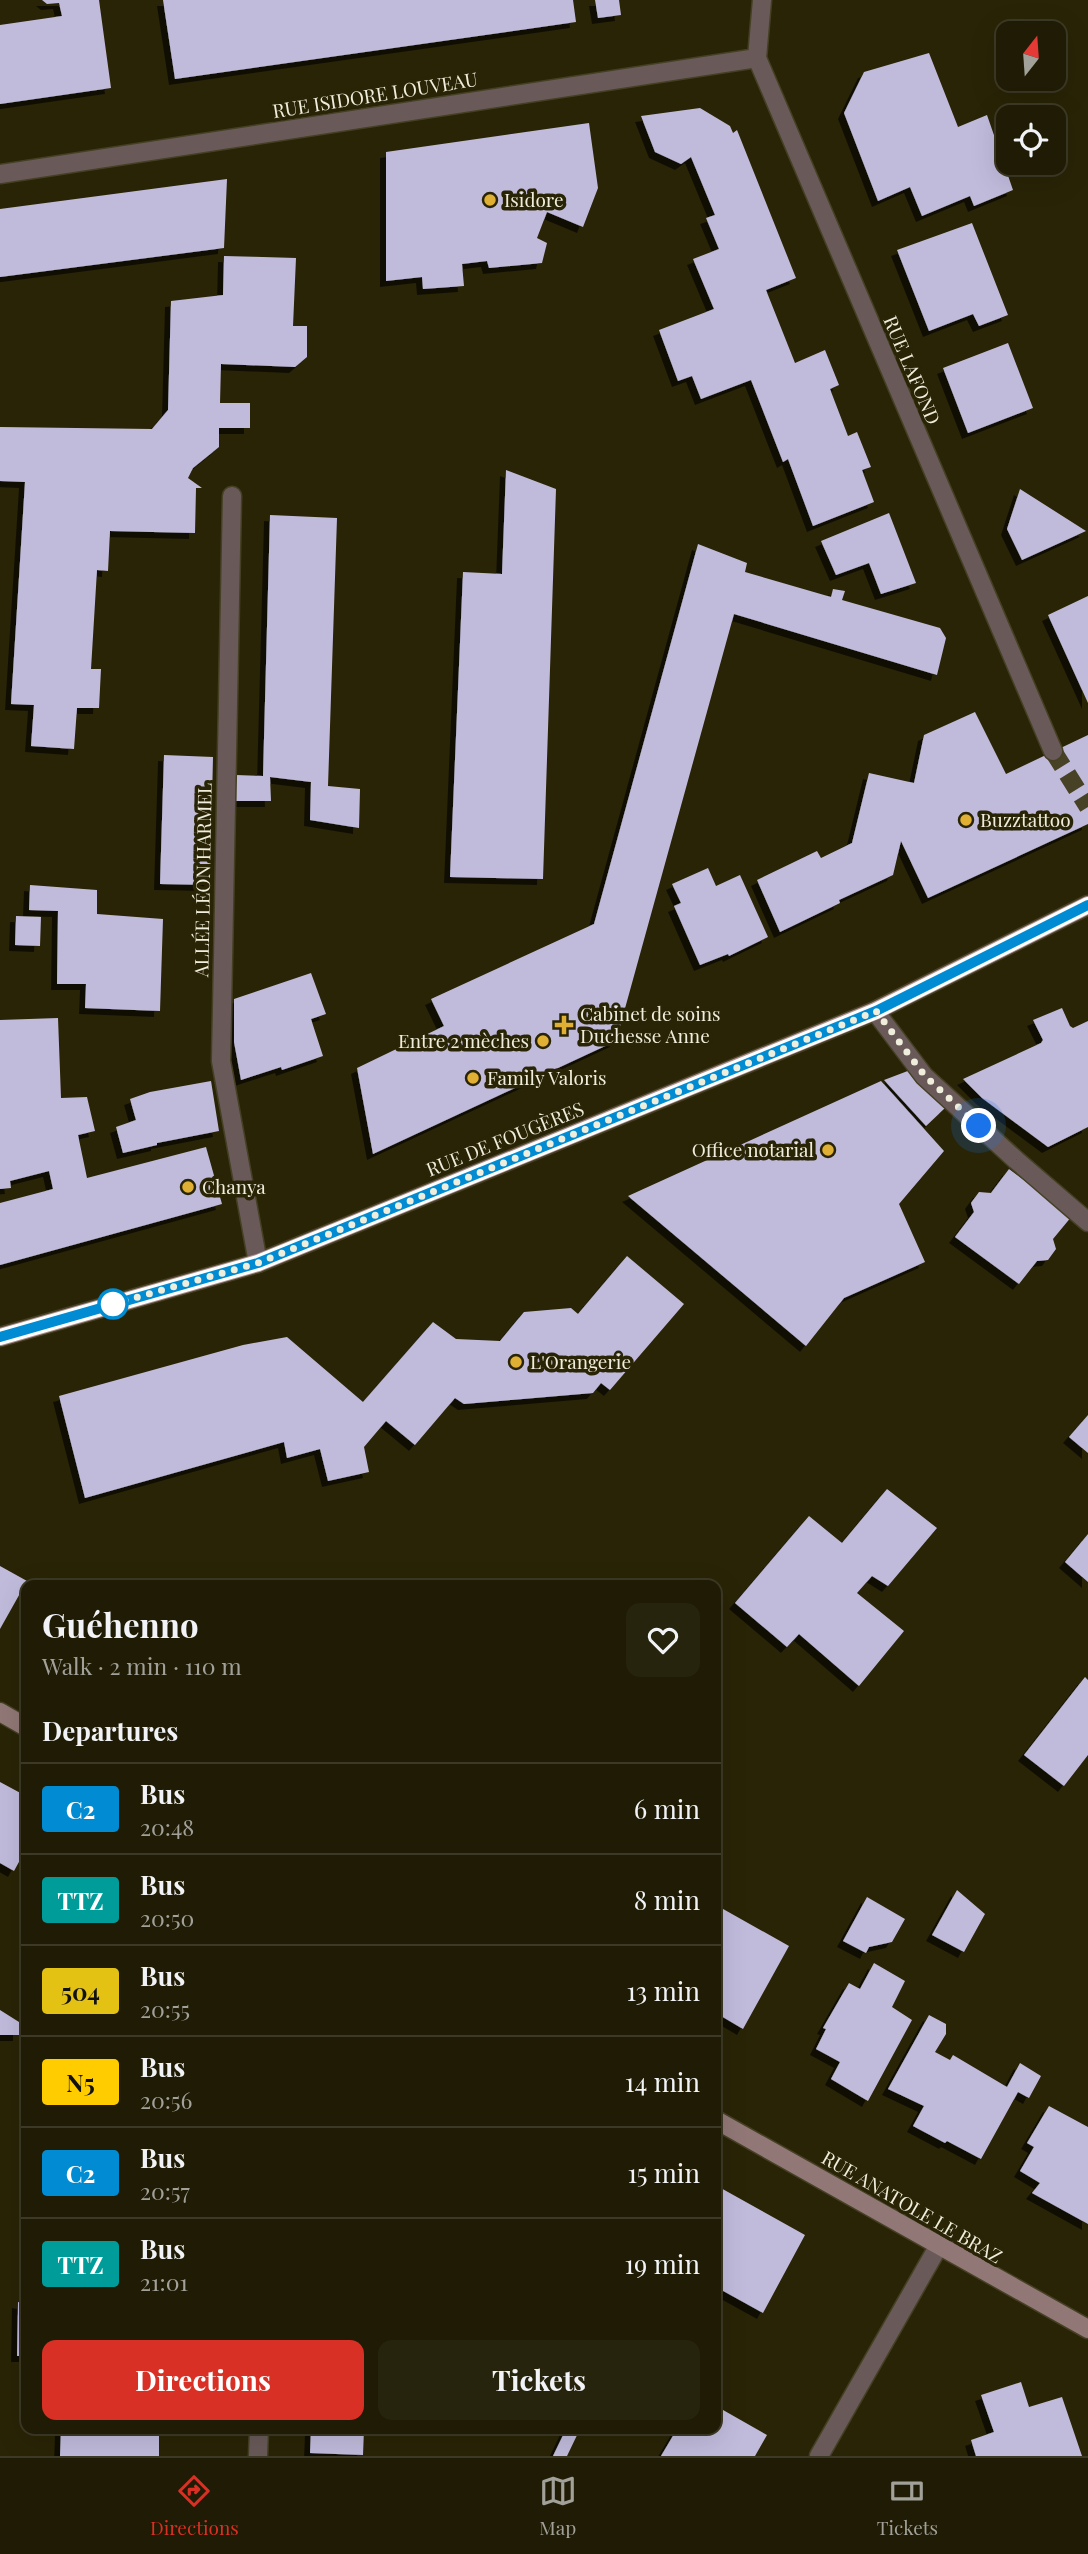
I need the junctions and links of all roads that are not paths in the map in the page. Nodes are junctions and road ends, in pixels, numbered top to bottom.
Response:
1 (762, 0) edge
2 (757, 58) junction
3 (0, 174) edge
4 (233, 496) dead end
5 (1053, 751) tunnel mouth
6 (1088, 905) edge
7 (876, 1011) junction
8 (1088, 1222) edge
9 (258, 1263) junction
10 (0, 1337) edge
11 (0, 1712) edge
12 (21, 1724) edge
13 (721, 2123) edge
14 (938, 2247) junction
15 (1088, 2329) edge
16 (259, 2434) edge
17 (258, 2456) edge
18 (819, 2456) edge

1 - 2 street, RUE LAFOND
2 - 3 street, RUE ISIDORE LOUVEAU
2 - 5 street, RUE LAFOND
4 - 9 street, ALLÉE LÉON HARMEL
6 - 7 main road, RUE DE FOUGÈRES
7 - 8 street
7 - 9 main road, RUE DE FOUGÈRES
9 - 10 main road, RUE DE FOUGÈRES
11 - 12 street
13 - 14 street, RUE ANATOLE LE BRAZ
14 - 15 street, RUE ANATOLE LE BRAZ
14 - 18 street
16 - 17 street

